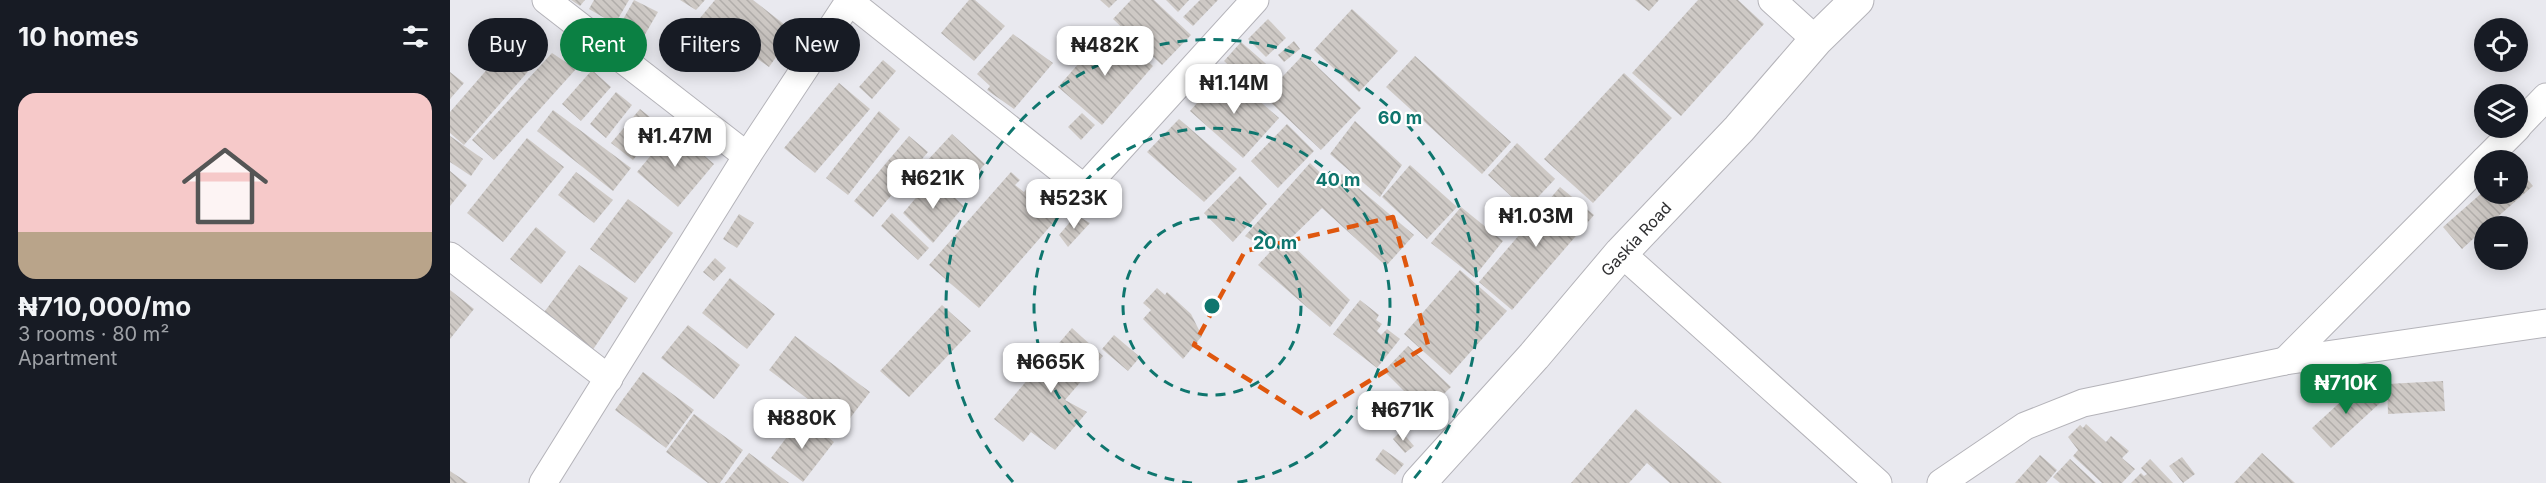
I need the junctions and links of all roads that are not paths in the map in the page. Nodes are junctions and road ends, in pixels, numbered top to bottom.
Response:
1 (546, 0) edge
2 (850, 0) edge
3 (1255, 0) edge
4 (1772, 0) edge
5 (1857, 0) edge
6 (1816, 40) junction
7 (2546, 97) edge
8 (2528, 116) edge
9 (2506, 138) edge
10 (2495, 150) edge
11 (747, 156) junction
12 (2474, 171) edge
13 (1621, 253) junction
14 (450, 256) edge
15 (2546, 323) edge
16 (2285, 361) junction
17 (609, 379) junction
18 (543, 483) edge
19 (1419, 483) edge
20 (1878, 483) edge
21 (1941, 483) edge

1 - 11 street
2 - 3 street
2 - 11 street
4 - 6 street
5 - 6 main road, Gaskia Road
6 - 13 main road, Gaskia Road
7 - 8 street
9 - 10 street
11 - 17 street
12 - 16 street
13 - 19 main road, Gaskia Road
13 - 20 street
14 - 17 street
15 - 16 street
16 - 21 street
17 - 18 street

